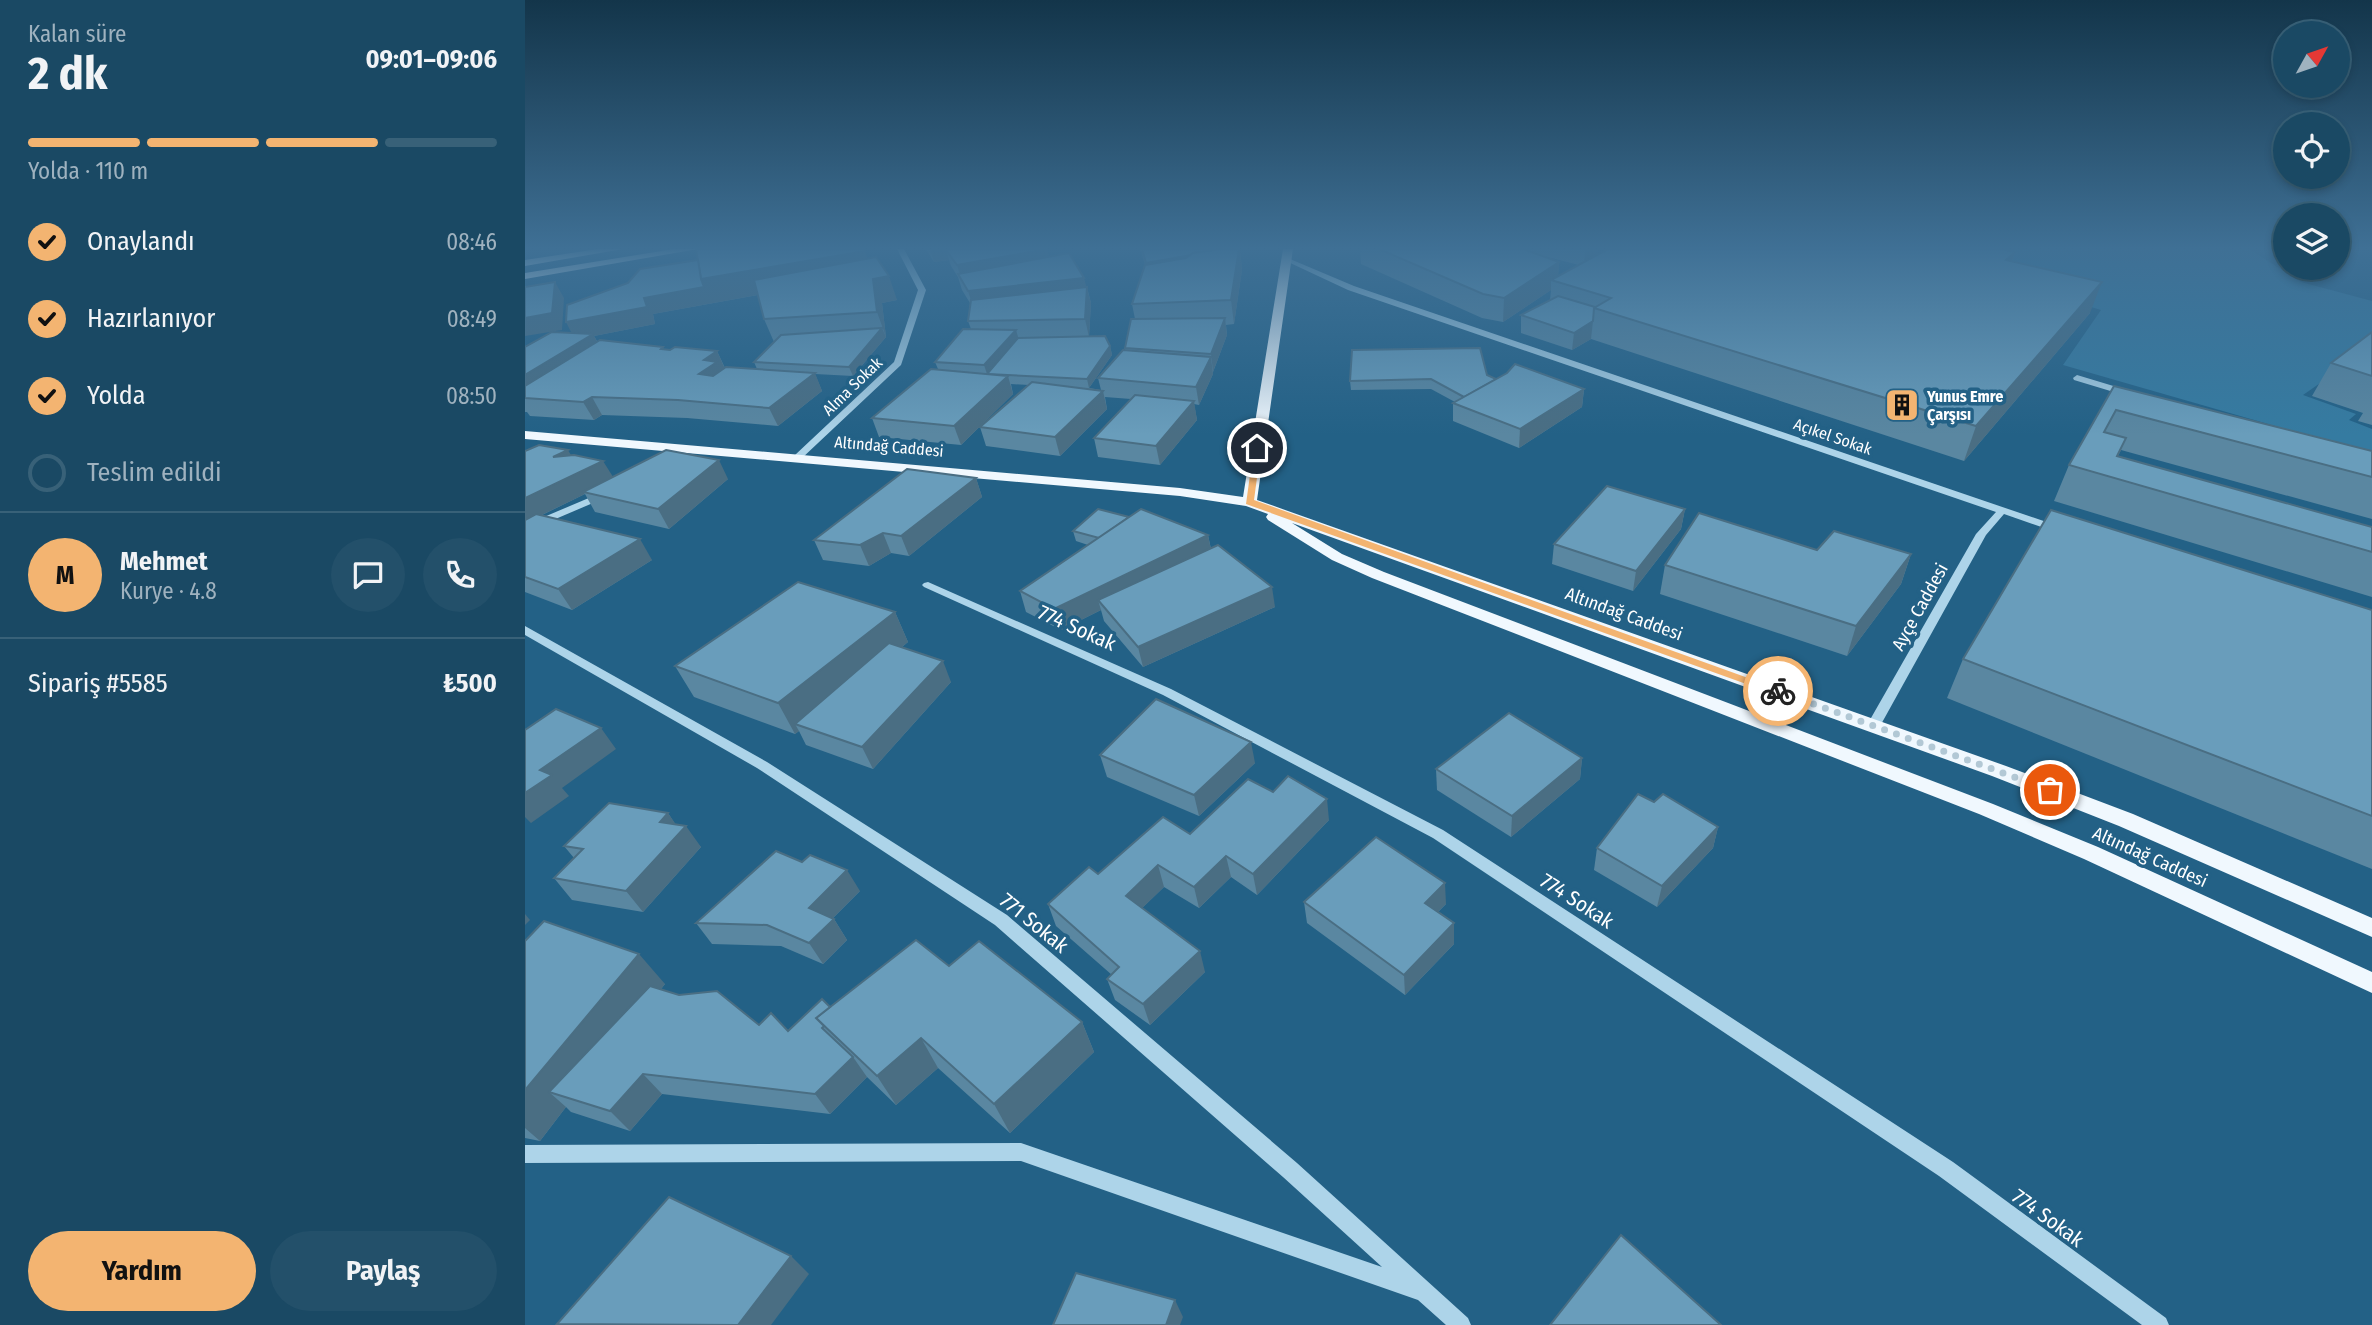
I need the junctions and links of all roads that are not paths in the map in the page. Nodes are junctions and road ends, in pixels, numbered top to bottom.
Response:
1 (915, 311) edge
2 (1277, 311) edge
3 (1418, 311) edge
4 (2077, 379) dead end
5 (2144, 398) edge
6 (525, 435) edge
7 (706, 450) junction
8 (798, 457) junction
9 (682, 461) edge
10 (609, 492) edge
11 (1249, 502) junction
12 (2002, 511) junction
13 (525, 529) edge
14 (2068, 532) edge
15 (928, 585) dead end
16 (525, 630) edge
17 (1874, 725) junction
18 (2372, 928) edge
19 (2372, 983) edge
20 (525, 1154) edge
21 (1426, 1292) junction
22 (1461, 1325) edge
23 (2159, 1325) edge

1 - 8 street, Alma Sokak
2 - 11 main road
3 - 12 street, Açıkel Sokak
4 - 5 street
6 - 7 main road, Altındağ Caddesi
7 - 8 main road, Altındağ Caddesi
7 - 9 street
8 - 11 main road, Altındağ Caddesi
10 - 13 street
11 - 17 main road, Altındağ Caddesi
11 - 19 main road, Altındağ Caddesi
12 - 14 street, Açıkel Sokak
12 - 17 street, Ayçe Caddesi
15 - 23 street, 774 Sokak
16 - 21 street, 771 Sokak
17 - 18 main road, Altındağ Caddesi
20 - 21 street
21 - 22 street, 771 Sokak

